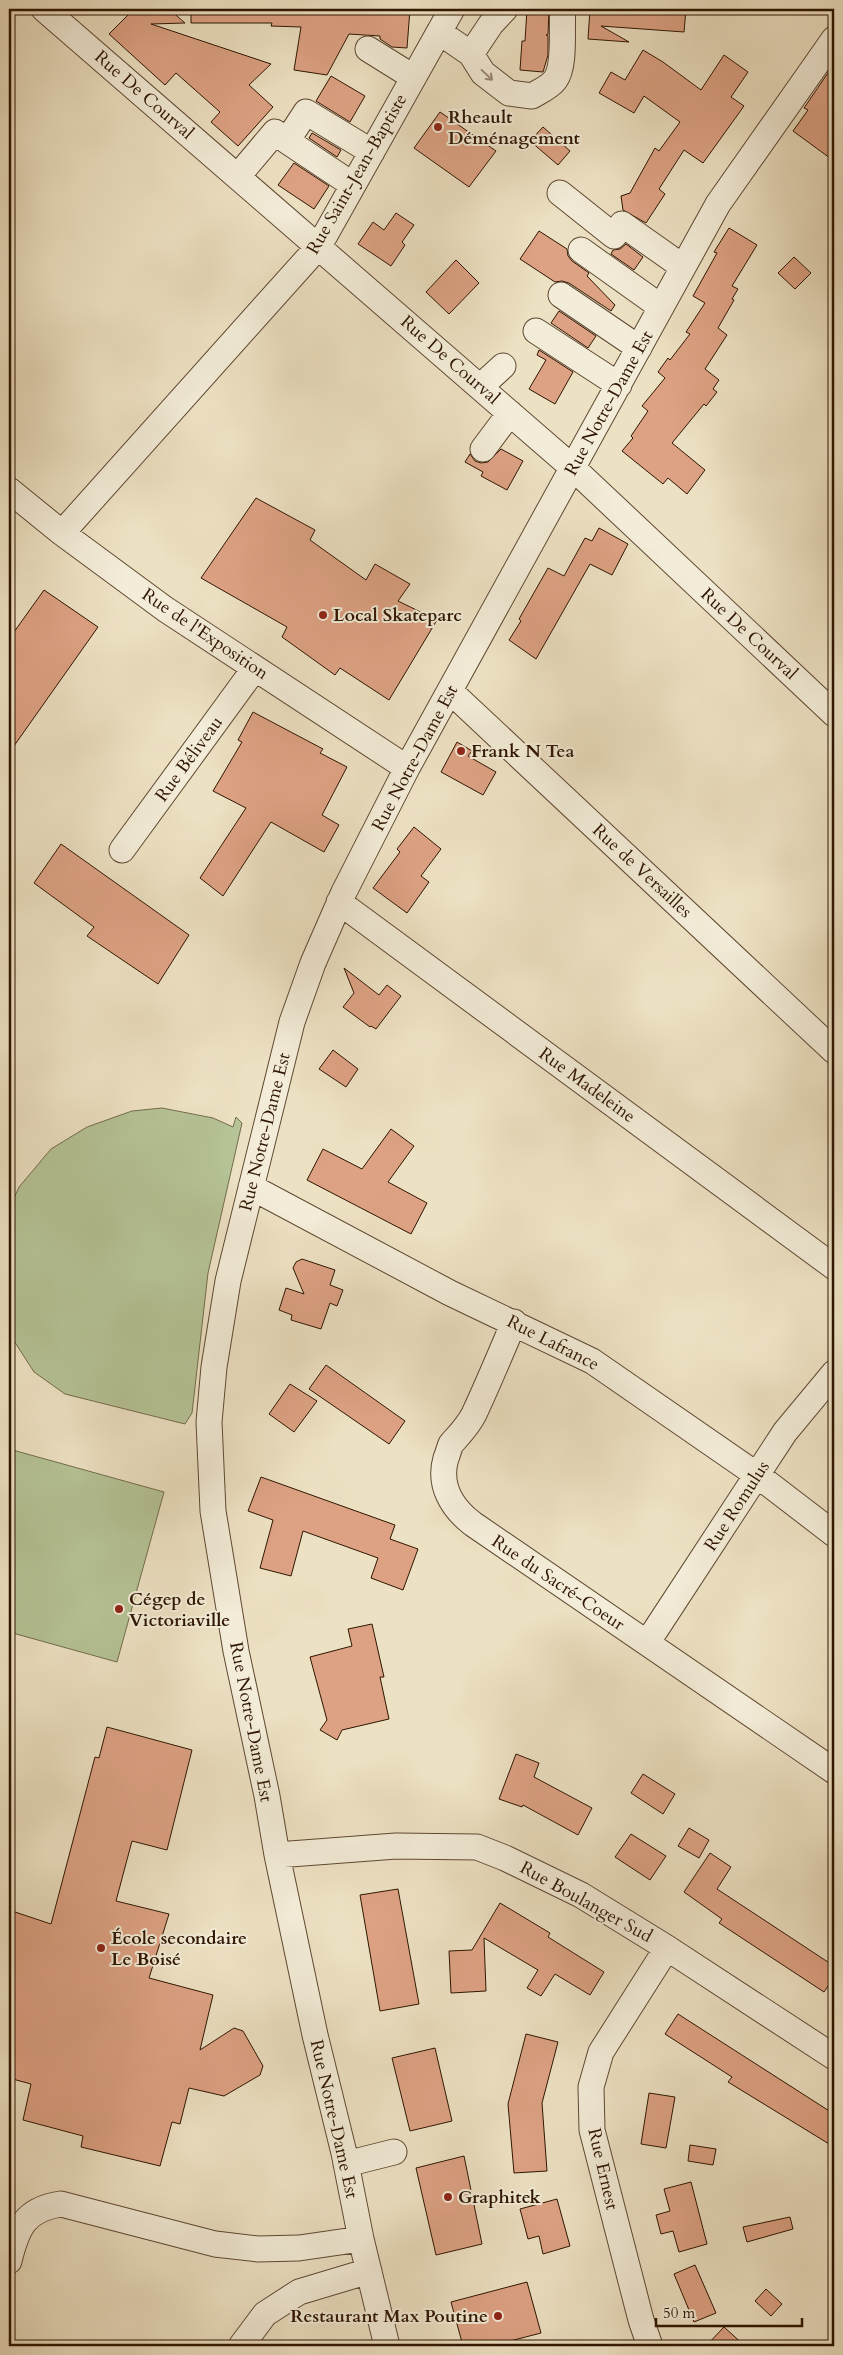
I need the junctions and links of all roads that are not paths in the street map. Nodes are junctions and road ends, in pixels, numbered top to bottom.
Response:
1 (452, 9) edge
2 (505, 9) edge
3 (563, 9) edge
4 (50, 12) edge
5 (439, 32) junction
6 (834, 39) edge
7 (368, 49) dead end
8 (471, 54) junction
9 (413, 77) junction
10 (287, 141) junction
11 (372, 152) junction
12 (238, 176) junction
13 (354, 185) junction
14 (560, 193) dead end
15 (319, 246) junction
16 (581, 250) dead end
17 (683, 267) junction
18 (562, 295) dead end
19 (661, 307) junction
20 (536, 331) dead end
21 (639, 348) junction
22 (503, 366) dead end
23 (574, 371) dead end
24 (480, 387) junction
25 (616, 391) junction
26 (510, 412) junction
27 (483, 449) dead end
28 (573, 468) junction
29 (9, 490) edge
30 (62, 533) junction
31 (255, 668) junction
32 (450, 691) junction
33 (832, 707) edge
34 (407, 768) junction
35 (122, 850) dead end
36 (340, 902) junction
37 (834, 1051) edge
38 (251, 1187) junction
39 (834, 1267) edge
40 (514, 1322) junction
41 (834, 1373) edge
42 (757, 1475) junction
43 (834, 1534) edge
44 (647, 1643) junction
45 (834, 1771) edge
46 (277, 1855) junction
47 (668, 1948) junction
48 (834, 2057) edge
49 (394, 2152) dead end
50 (346, 2164) junction
51 (361, 2239) junction
52 (9, 2261) edge
53 (369, 2271) junction
54 (241, 2346) edge
55 (387, 2346) edge
56 (650, 2346) edge

1 - 5 street, Rue Saint-Jean-Baptiste
2 - 8 street
8 -> 3 street
4 - 12 street, Rue De Courval
5 - 8 street
5 - 9 street, Rue Saint-Jean-Baptiste
6 - 17 street, Rue Notre-Dame Est
7 - 9 street
9 - 11 street, Rue Saint-Jean-Baptiste
10 - 11 street
10 - 12 street
10 - 13 street
11 - 13 street, Rue Saint-Jean-Baptiste
12 - 15 street, Rue De Courval
13 - 15 street, Rue Saint-Jean-Baptiste
14 - 17 street
15 - 24 street, Rue De Courval
15 - 30 street, Rue Saint-Jean-Baptiste
16 - 19 street
17 - 19 street, Rue Notre-Dame Est
18 - 21 street
19 - 21 street, Rue Notre-Dame Est
20 - 25 street
21 - 25 street, Rue Notre-Dame Est
22 - 24 street
23 - 25 street
24 - 26 street, Rue De Courval
25 - 28 street, Rue Notre-Dame Est
26 - 27 street
26 - 28 street, Rue De Courval
28 - 32 street, Rue Notre-Dame Est
28 - 33 street, Rue De Courval
29 - 30 street, Rue de l'Exposition
30 - 31 street, Rue de l'Exposition
31 - 34 street, Rue de l'Exposition
31 - 35 street, Rue Béliveau
32 - 34 street, Rue Notre-Dame Est
32 - 37 street, Rue de Versailles
34 - 36 street, Rue Notre-Dame Est
36 - 38 street, Rue Notre-Dame Est
36 - 39 street, Rue Madeleine
38 - 40 street, Rue Lafrance
38 - 46 street, Rue Notre-Dame Est
40 - 42 street, Rue Lafrance
40 - 44 street, Rue du Sacré-Coeur
41 - 42 street, Rue Romulus
42 - 43 street, Rue Lafrance
42 - 44 street, Rue Romulus
44 - 45 street, Rue du Sacré-Coeur
46 - 47 street, Rue Boulanger Sud
46 - 50 street, Rue Notre-Dame Est
47 - 48 street, Rue Boulanger Sud
47 - 56 street, Rue Ernest
49 - 50 street
50 - 51 street, Rue Notre-Dame Est
51 - 52 street
51 - 53 street, Rue Notre-Dame Est
53 - 54 street
53 - 55 street, Rue Notre-Dame Est

